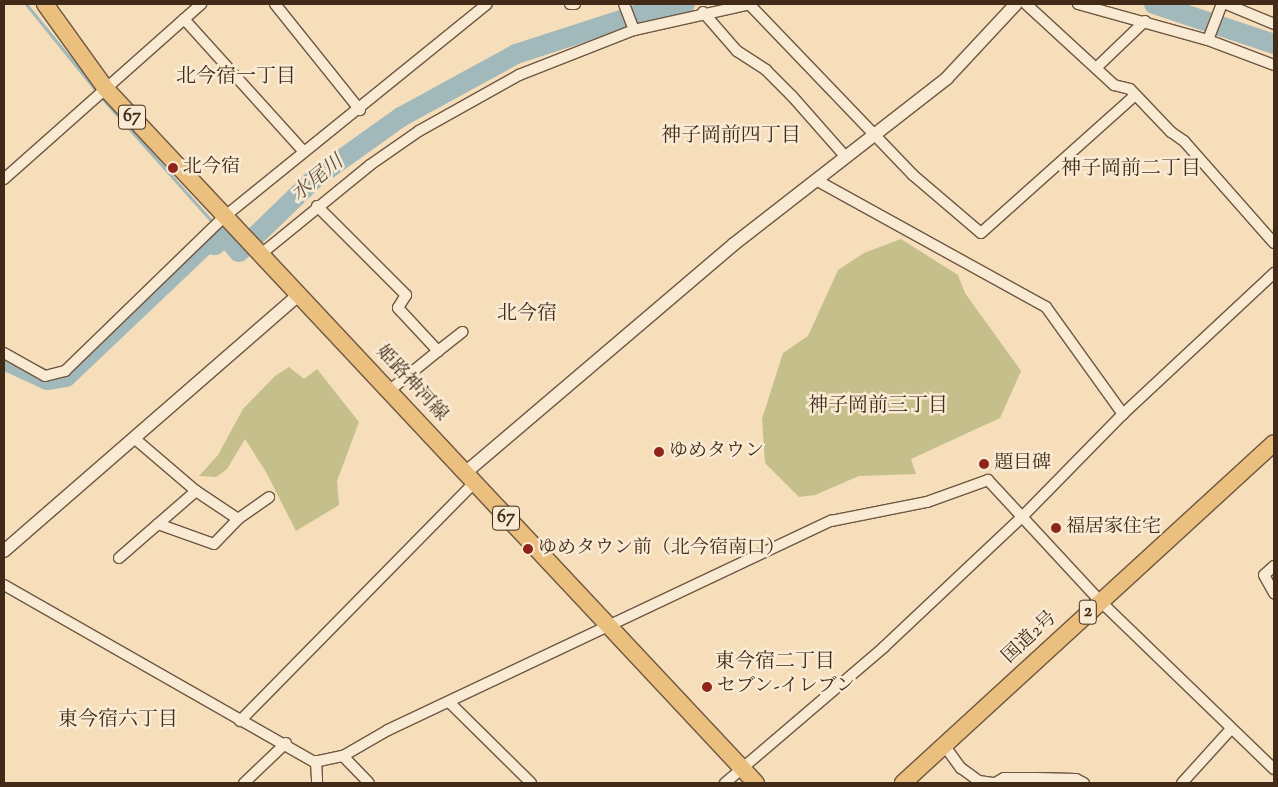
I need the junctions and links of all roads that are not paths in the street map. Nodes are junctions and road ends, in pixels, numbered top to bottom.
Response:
1 (45, 4) edge
2 (201, 4) edge
3 (275, 4) edge
4 (570, 4) edge
5 (575, 4) edge
6 (624, 4) edge
7 (750, 4) edge
8 (1016, 4) edge
9 (1026, 4) edge
10 (1078, 4) edge
11 (1222, 4) edge
12 (1226, 4) edge
13 (482, 5) edge
14 (702, 12) junction
15 (184, 19) junction
16 (1145, 21) junction
17 (1274, 24) edge
18 (634, 30) junction
19 (1208, 40) junction
20 (1274, 65) edge
21 (1096, 68) junction
22 (106, 89) junction
23 (1134, 96) junction
24 (360, 110) junction
25 (874, 134) junction
26 (304, 152) junction
27 (844, 155) junction
28 (4, 179) edge
29 (816, 180) junction
30 (317, 206) junction
31 (227, 220) junction
32 (1274, 243) edge
33 (259, 253) junction
34 (1274, 272) edge
35 (300, 294) junction
36 (462, 332) dead end
37 (438, 351) junction
38 (4, 353) edge
39 (390, 390) junction
40 (1123, 414) junction
41 (134, 438) junction
42 (1274, 443) edge
43 (469, 478) junction
44 (196, 491) junction
45 (269, 497) dead end
46 (1021, 518) junction
47 (238, 519) junction
48 (158, 524) junction
49 (4, 552) edge
50 (120, 558) dead end
51 (1274, 566) edge
52 (4, 586) edge
53 (1274, 593) edge
54 (1100, 601) junction
55 (607, 628) junction
56 (449, 702) junction
57 (240, 720) junction
58 (1230, 730) junction
59 (286, 743) junction
60 (944, 745) junction
61 (343, 756) junction
62 (316, 761) junction
63 (741, 768) junction
64 (1274, 769) edge
65 (244, 783) edge
66 (317, 783) edge
67 (369, 783) edge
68 (531, 783) edge
69 (725, 783) edge
70 (756, 783) edge
71 (903, 783) edge
72 (994, 783) edge
73 (1084, 783) edge
74 (1182, 783) edge

1 - 22 main road, 姫路神河線 / 67
2 - 15 street
3 - 24 street
4 - 5 street
6 - 18 street
7 - 14 street
7 - 25 street
8 - 25 street
9 - 21 street
10 - 16 street
11 - 19 street
12 - 17 street
13 - 24 street
14 - 18 street
14 - 27 street
15 - 22 street
15 - 26 street
16 - 19 street
16 - 21 street
18 - 30 street
19 - 20 street
21 - 23 street
22 - 28 street
22 - 31 main road, 姫路神河線 / 67
23 - 25 street
23 - 32 street
24 - 26 street
25 - 27 street
26 - 31 street
27 - 29 street
29 - 40 street
29 - 43 street
30 - 33 street
30 - 37 street
31 - 33 main road, 姫路神河線 / 67
31 - 38 street
33 - 35 main road, 姫路神河線 / 67
34 - 40 street
35 - 39 main road, 姫路神河線 / 67
35 - 41 street
36 - 37 street
37 - 39 street
39 - 43 main road, 姫路神河線 / 67
40 - 46 street
41 - 44 street
41 - 49 street
42 - 54 main road, 国道2号 / 2
43 - 55 main road, 姫路神河線 / 67
43 - 57 street
44 - 47 street
44 - 48 street
45 - 47 street
46 - 54 street
46 - 55 street
46 - 63 street
47 - 48 street
48 - 50 street
51 - 53 street
52 - 57 street
54 - 58 street
54 - 60 main road, 国道2号 / 2
55 - 56 street
55 - 63 main road, 姫路神河線 / 67
56 - 61 street
56 - 68 street
57 - 59 street
58 - 64 street
58 - 74 street
59 - 62 street
59 - 65 street
60 - 71 main road, 国道2号 / 2
60 - 72 street
61 - 62 street
61 - 67 street
62 - 66 street
63 - 69 street
63 - 70 main road, 姫路神河線 / 67
72 - 73 street

